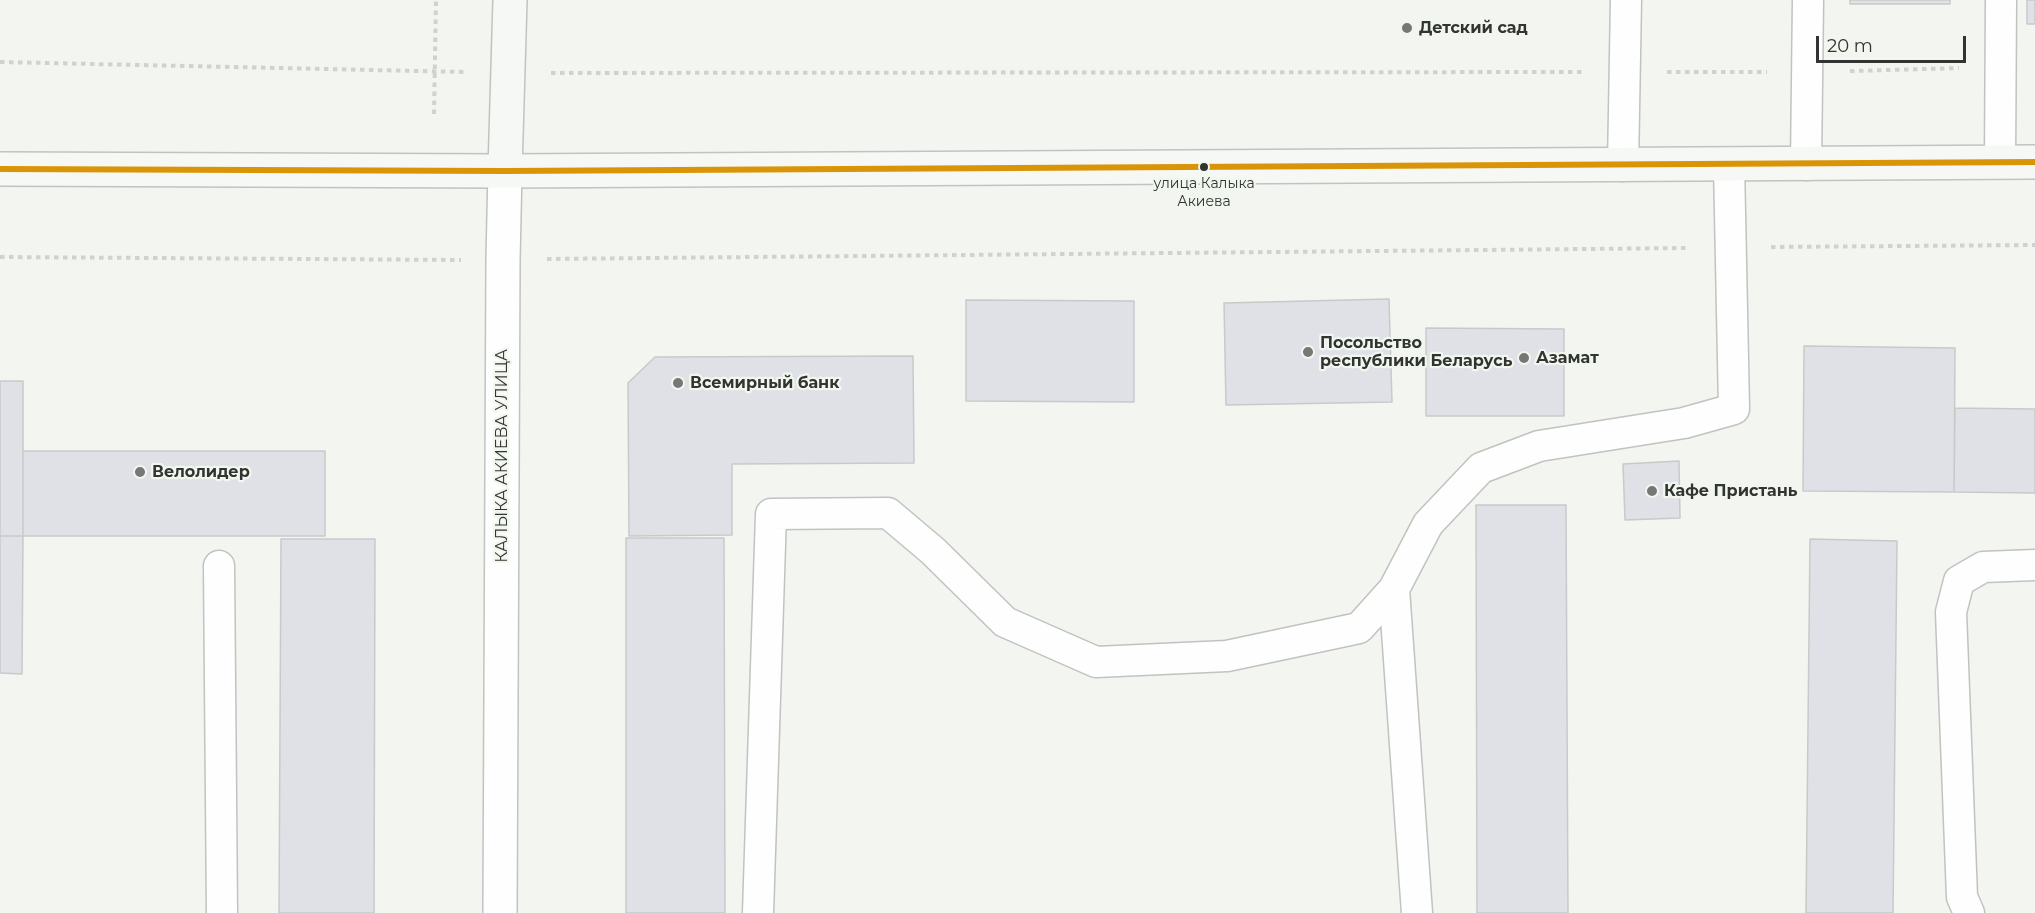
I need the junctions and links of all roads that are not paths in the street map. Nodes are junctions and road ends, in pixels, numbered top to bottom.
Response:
1 (510, 0) edge
2 (1626, 0) edge
3 (1808, 0) edge
4 (2001, 0) edge
5 (2035, 162) edge
6 (2000, 163) junction
7 (1729, 164) junction
8 (1806, 165) junction
9 (1623, 166) junction
10 (0, 169) edge
11 (506, 171) junction
12 (2035, 565) edge
13 (219, 566) dead end
14 (1394, 588) junction
15 (222, 913) edge
16 (500, 913) edge
17 (758, 913) edge
18 (1417, 913) edge
19 (1969, 913) edge

1 - 11 main road, КАЛЫКА АКИЕВА УЛИЦА
2 - 9 lane
3 - 8 lane
4 - 6 lane
5 - 6 main road
6 - 8 main road
7 - 8 main road
7 - 9 main road
7 - 14 lane
9 - 11 main road
10 - 11 main road
11 - 16 street, КАЛЫКА АКИЕВА УЛИЦА
12 - 19 lane
13 - 15 lane
14 - 17 lane
14 - 18 lane

